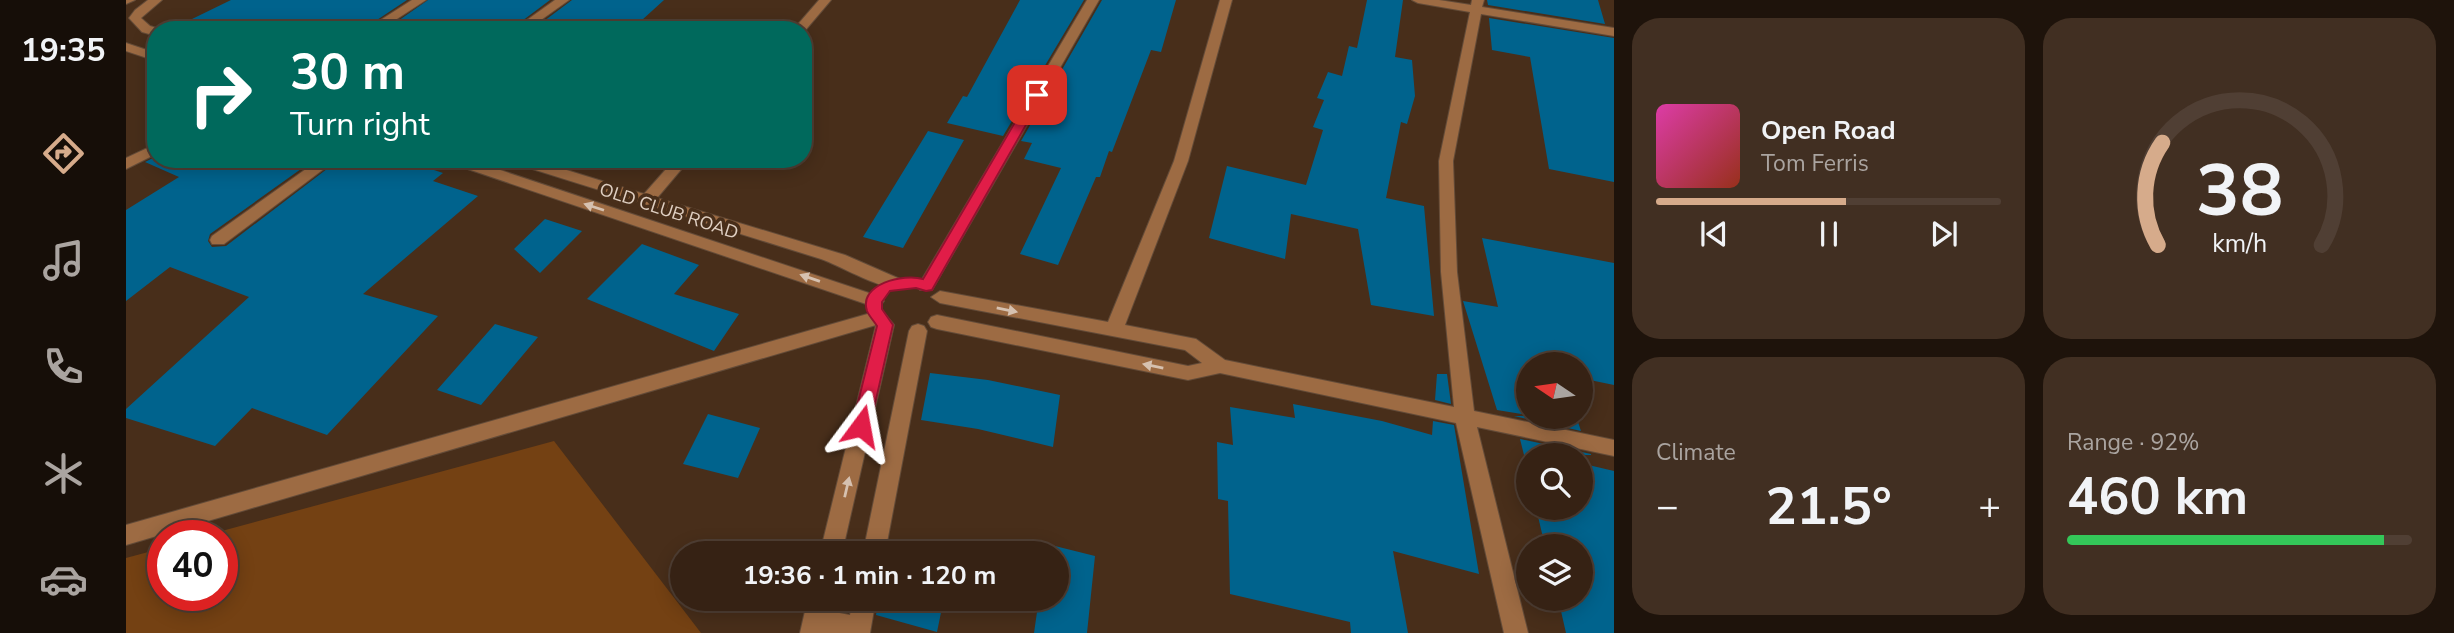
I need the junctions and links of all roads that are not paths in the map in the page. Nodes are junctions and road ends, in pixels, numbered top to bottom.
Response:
1 (156, 0) edge
2 (420, 0) edge
3 (563, 0) edge
4 (825, 0) edge
5 (1093, 0) edge
6 (1226, 0) edge
7 (1418, 0) edge
8 (1478, 4) edge
9 (386, 21) edge
10 (532, 21) edge
11 (807, 21) edge
12 (138, 24) junction
13 (147, 28) edge
14 (126, 29) edge
15 (1614, 32) edge
16 (126, 47) edge
17 (147, 54) edge
18 (147, 153) edge
19 (126, 164) edge
20 (318, 168) edge
21 (477, 168) edge
22 (543, 168) edge
23 (675, 168) edge
24 (646, 201) junction
25 (218, 240) dead end
26 (894, 283) junction
27 (933, 292) junction
28 (879, 315) junction
29 (937, 323) junction
30 (1114, 330) junction
31 (918, 331) junction
32 (1220, 366) junction
33 (1465, 418) junction
34 (1614, 448) edge
35 (126, 535) edge
36 (833, 541) edge
37 (876, 541) edge
38 (862, 611) edge
39 (816, 617) edge
40 (858, 631) edge
41 (1516, 633) edge

1 - 12 street
2 - 9 street
3 - 10 street
4 - 11 street
5 - 27 street
6 - 30 street
7 - 8 street
8 - 15 street
8 - 33 street
12 - 13 street
12 - 14 street
16 - 17 street
18 - 19 street
20 - 25 street
28 -> 21 street, OLD CLUB ROAD
22 - 24 street, OLD CLUB ROAD
23 - 24 street
24 - 26 street, OLD CLUB ROAD
26 - 27 street
26 - 28 street
27 - 29 street
27 -> 30 street
28 - 31 street
28 - 35 street
36 -> 28 street
29 - 31 street
32 -> 29 street
30 - 32 street
31 - 37 street
32 - 33 street
33 - 34 street
33 - 41 street
38 - 40 street
39 - 40 street

